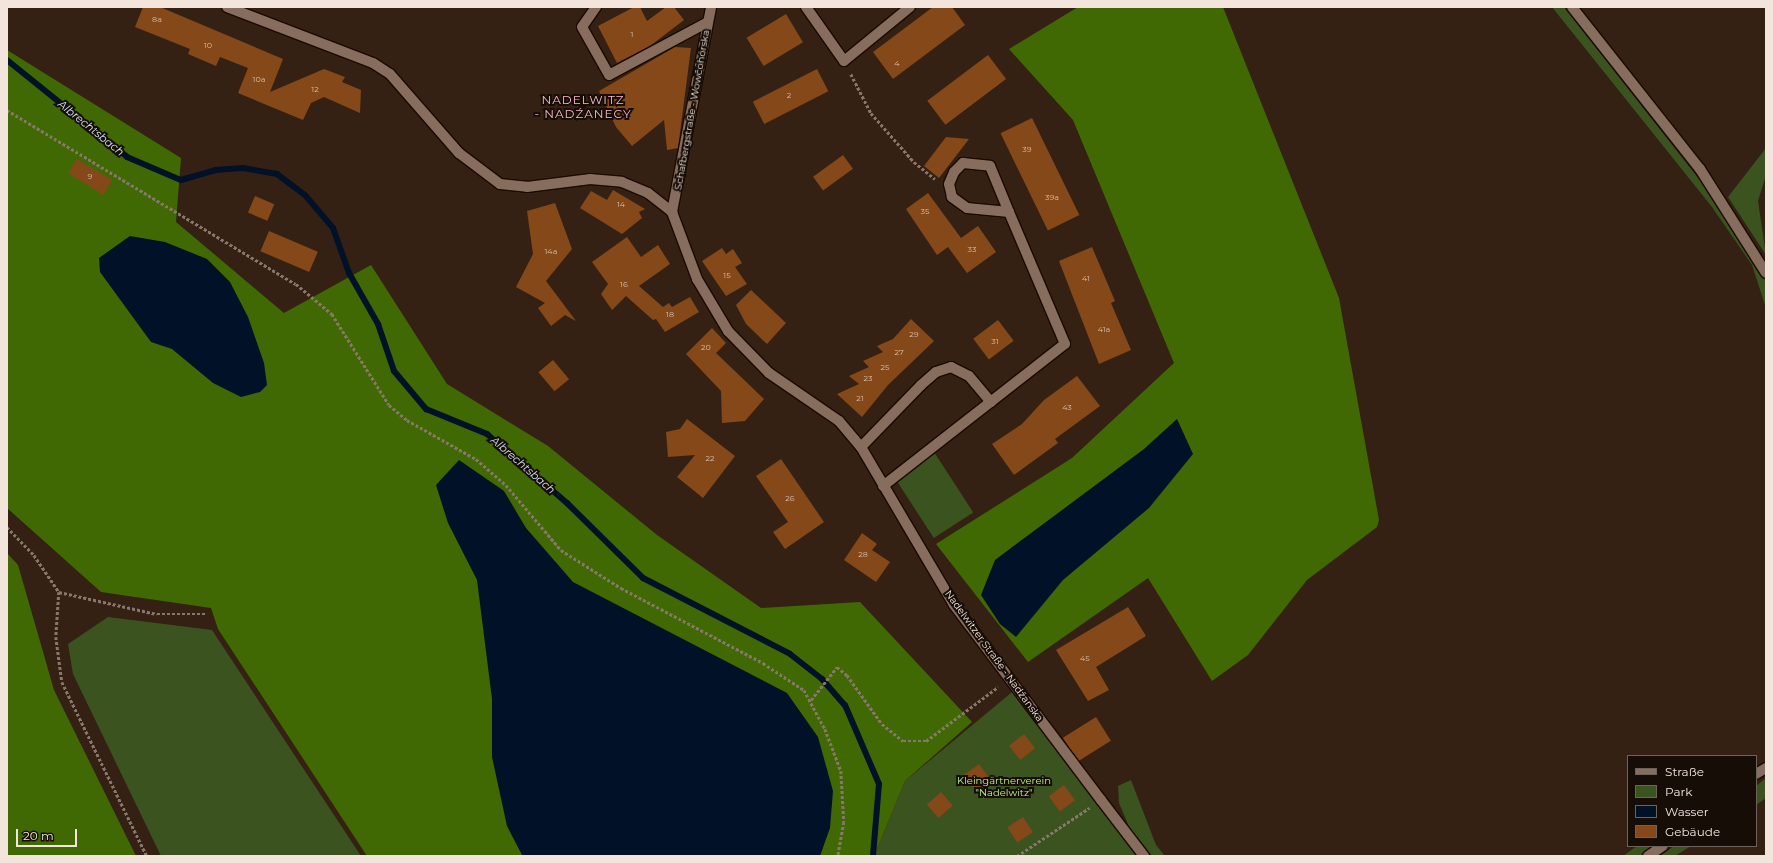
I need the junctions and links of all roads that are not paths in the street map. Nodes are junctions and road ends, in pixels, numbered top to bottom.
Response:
1 (227, 7) edge
2 (596, 7) edge
3 (711, 7) edge
4 (806, 7) edge
5 (910, 7) edge
6 (1572, 7) edge
7 (708, 22) junction
8 (672, 212) junction
9 (1009, 212) junction
10 (1766, 273) edge
11 (991, 402) junction
12 (861, 447) junction
13 (883, 486) junction
14 (1766, 768) edge
15 (1757, 773) edge
16 (1662, 847) edge
17 (1144, 856) edge
18 (1648, 856) edge

1 - 8 street
2 - 7 street
3 - 7 street, Schafbergstraße - Wowčohórska
4 - 5 street
6 - 10 street
7 - 8 street, Schafbergstraße - Wowčohórska
8 - 12 street, Nadelwitzer Straße - Nadźanska
9 - 9 street
9 - 11 street
11 - 12 street
11 - 13 street
12 - 13 street, Nadelwitzer Straße - Nadźanska
13 - 17 street, Nadelwitzer Straße - Nadźanska
14 - 15 street
16 - 18 street

